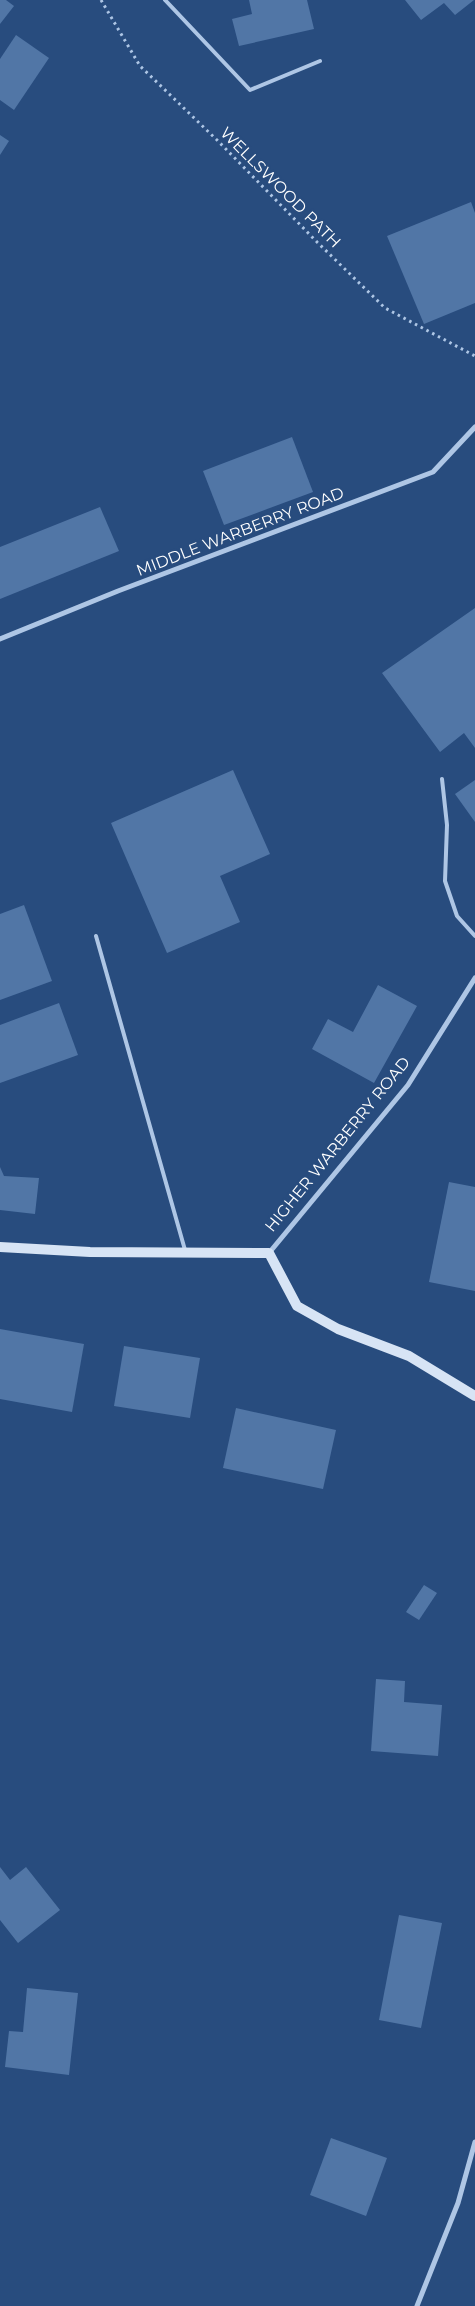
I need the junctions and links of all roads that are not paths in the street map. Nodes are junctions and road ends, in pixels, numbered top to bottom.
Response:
1 (165, 0) edge
2 (320, 61) dead end
3 (475, 427) edge
4 (0, 639) edge
5 (442, 779) dead end
6 (96, 936) dead end
7 (475, 936) edge
8 (475, 978) edge
9 (0, 1247) edge
10 (186, 1252) junction
11 (270, 1253) junction
12 (475, 1396) edge
13 (475, 2142) edge
14 (417, 2306) edge

1 - 2 lane
3 - 4 street, MIDDLE WARBERRY ROAD
5 - 7 lane
6 - 10 lane
8 - 11 street, HIGHER WARBERRY ROAD
9 - 10 street, HIGHER WARBERRY ROAD
10 - 11 street, HIGHER WARBERRY ROAD
11 - 12 street
13 - 14 street

